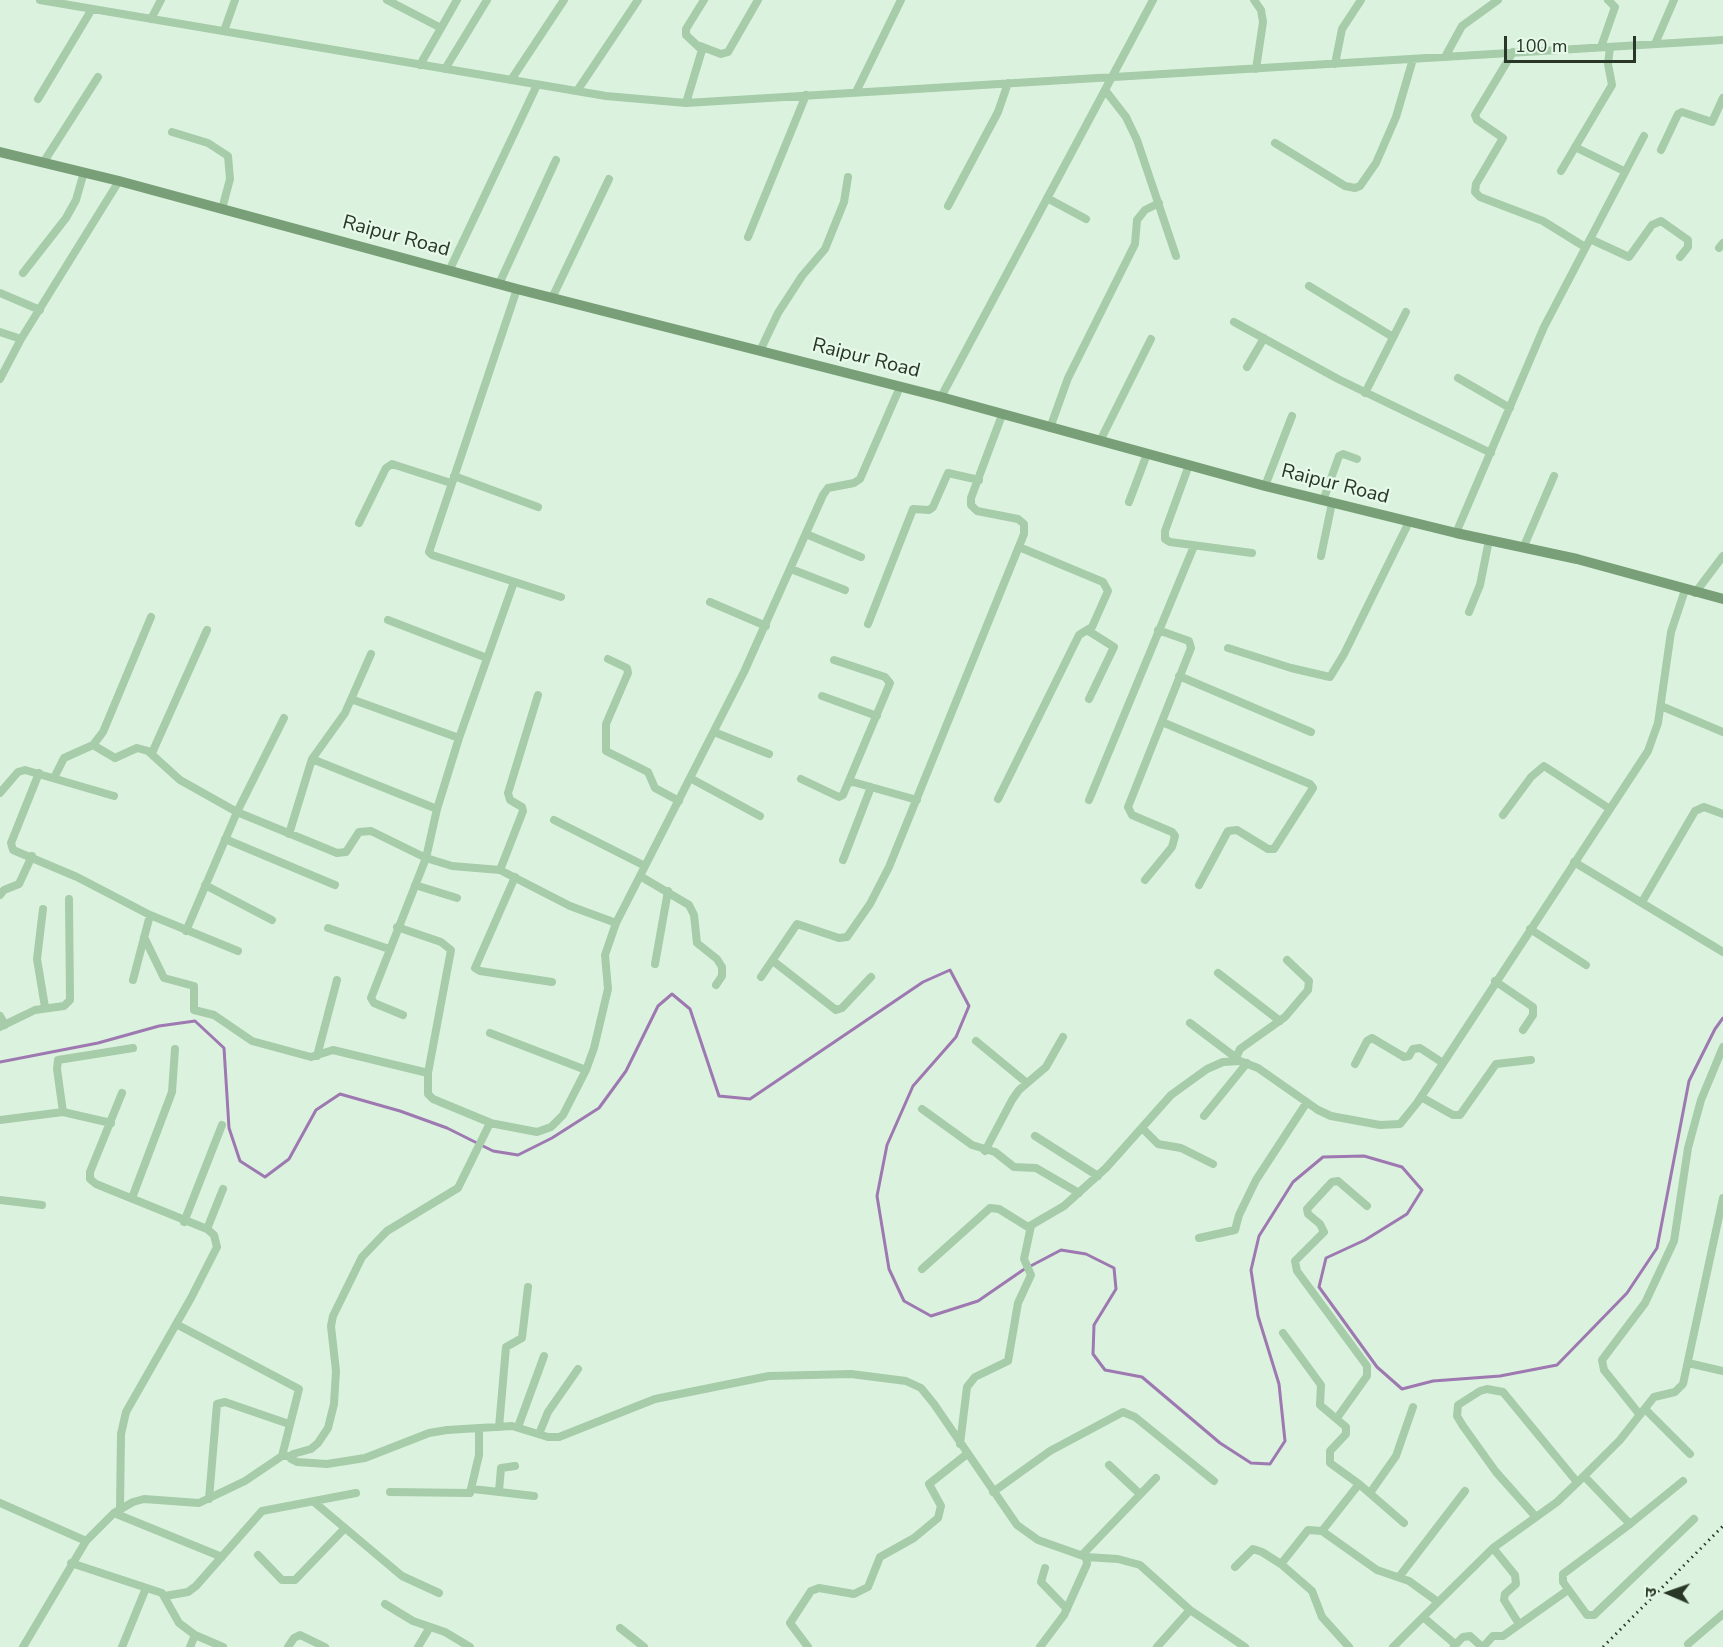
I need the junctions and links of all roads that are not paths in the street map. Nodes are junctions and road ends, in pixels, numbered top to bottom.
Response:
1 (40, 0) edge
2 (161, 0) edge
3 (235, 0) edge
4 (387, 0) edge
5 (457, 0) edge
6 (487, 0) edge
7 (564, 0) edge
8 (638, 0) edge
9 (704, 0) edge
10 (758, 0) edge
11 (902, 0) edge
12 (1153, 0) edge
13 (1254, 0) edge
14 (1361, 0) edge
15 (1498, 0) edge
16 (1608, 0) edge
17 (1674, 0) edge
18 (92, 9) junction
19 (151, 19) junction
20 (441, 28) junction
21 (224, 31) junction
22 (1723, 40) edge
23 (1655, 44) junction
24 (700, 46) junction
25 (1601, 47) junction
26 (1610, 47) junction
27 (1513, 52) junction
28 (1445, 57) junction
29 (1413, 59) junction
30 (1335, 64) junction
31 (420, 65) junction
32 (444, 69) junction
33 (1256, 69) junction
34 (1112, 76) junction
35 (98, 77) dead end
36 (511, 80) junction
37 (1008, 82) junction
38 (537, 84) junction
39 (1105, 90) junction
40 (577, 91) junction
41 (856, 92) junction
42 (806, 95) junction
43 (1723, 98) edge
44 (38, 99) dead end
45 (686, 103) junction
46 (172, 132) dead end
47 (1644, 136) dead end
48 (1275, 143) dead end
49 (1575, 147) junction
50 (1661, 150) dead end
51 (0, 152) edge
52 (556, 160) dead end
53 (43, 163) junction
54 (1561, 171) dead end
55 (1624, 171) junction
56 (84, 172) junction
57 (848, 177) dead end
58 (609, 179) dead end
59 (119, 181) junction
60 (1047, 198) junction
61 (1159, 203) junction
62 (948, 206) dead end
63 (222, 209) junction
64 (1086, 219) dead end
65 (748, 237) dead end
66 (1590, 239) junction
67 (1586, 247) junction
68 (1176, 256) dead end
69 (1680, 257) dead end
70 (449, 271) junction
71 (23, 273) dead end
72 (499, 284) junction
73 (1309, 286) dead end
74 (517, 289) junction
75 (0, 293) edge
76 (552, 298) junction
77 (40, 310) junction
78 (1406, 312) dead end
79 (1234, 322) dead end
80 (0, 332) edge
81 (1393, 337) junction
82 (1264, 338) junction
83 (21, 339) junction
84 (1150, 339) dead end
85 (760, 351) junction
86 (1247, 367) dead end
87 (1458, 378) dead end
88 (0, 379) edge
89 (900, 387) junction
90 (1365, 393) junction
91 (941, 397) junction
92 (1510, 408) junction
93 (1002, 415) junction
94 (1292, 416) dead end
95 (1050, 428) junction
96 (1100, 441) junction
97 (1491, 453) junction
98 (1147, 454) junction
99 (1357, 459) dead end
100 (1189, 465) junction
101 (1554, 476) dead end
102 (453, 480) junction
103 (979, 480) junction
104 (1265, 486) junction
105 (1129, 502) dead end
106 (1328, 502) junction
107 (538, 507) dead end
108 (1409, 522) junction
109 (359, 523) dead end
110 (1456, 533) junction
111 (806, 534) junction
112 (1488, 540) junction
113 (1194, 546) junction
114 (1524, 546) junction
115 (1019, 547) junction
116 (1252, 553) dead end
117 (1321, 556) dead end
118 (1723, 556) edge
119 (861, 557) dead end
120 (791, 569) junction
121 (514, 582) junction
122 (845, 591) dead end
123 (1690, 591) junction
124 (561, 597) dead end
125 (1723, 599) edge
126 (710, 602) dead end
127 (1469, 612) dead end
128 (151, 617) dead end
129 (388, 620) dead end
130 (868, 624) dead end
131 (766, 626) junction
132 (207, 630) dead end
133 (1087, 630) junction
134 (1158, 630) junction
135 (1228, 648) dead end
136 (371, 654) dead end
137 (487, 658) junction
138 (608, 659) dead end
139 (834, 660) dead end
140 (1179, 676) junction
141 (538, 695) dead end
142 (822, 696) dead end
143 (351, 699) junction
144 (1089, 699) dead end
145 (1661, 706) junction
146 (877, 716) junction
147 (284, 718) dead end
148 (1162, 722) junction
149 (714, 732) junction
150 (1311, 732) dead end
151 (1723, 732) edge
152 (459, 738) junction
153 (93, 745) junction
154 (152, 753) junction
155 (769, 754) dead end
156 (312, 759) junction
157 (39, 773) junction
158 (54, 778) junction
159 (690, 778) junction
160 (801, 779) dead end
161 (848, 783) junction
162 (871, 787) junction
163 (0, 793) edge
164 (114, 795) dead end
165 (998, 799) dead end
166 (916, 800) junction
167 (1089, 800) dead end
168 (679, 801) junction
169 (1610, 808) junction
170 (437, 809) junction
171 (237, 812) junction
172 (1723, 814) edge
173 (1503, 815) dead end
174 (760, 816) dead end
175 (554, 820) dead end
176 (289, 834) junction
177 (225, 839) junction
178 (32, 856) junction
179 (426, 858) junction
180 (843, 860) dead end
181 (1574, 862) junction
182 (645, 866) junction
183 (500, 870) junction
184 (640, 876) junction
185 (515, 877) junction
186 (1145, 880) dead end
187 (205, 885) junction
188 (335, 885) dead end
189 (415, 885) junction
190 (1199, 885) dead end
191 (668, 891) junction
192 (0, 895) edge
193 (456, 898) dead end
194 (69, 899) dead end
195 (1642, 902) junction
196 (43, 909) dead end
197 (150, 915) junction
198 (272, 920) dead end
199 (616, 923) junction
200 (397, 927) junction
201 (328, 928) dead end
202 (1530, 929) junction
203 (186, 931) junction
204 (144, 937) junction
205 (389, 949) junction
206 (238, 951) dead end
207 (1723, 952) edge
208 (1287, 960) dead end
209 (773, 961) junction
210 (655, 964) dead end
211 (1586, 965) dead end
212 (1218, 973) dead end
213 (761, 977) dead end
214 (871, 977) dead end
215 (133, 980) dead end
216 (338, 980) dead end
217 (1495, 981) junction
218 (552, 982) dead end
219 (716, 985) dead end
220 (45, 1007) junction
221 (403, 1015) dead end
222 (0, 1016) edge
223 (1280, 1020) junction
224 (1190, 1023) dead end
225 (2, 1026) edge
226 (1523, 1030) dead end
227 (490, 1034) dead end
228 (1063, 1037) dead end
229 (976, 1041) dead end
230 (1723, 1047) edge
231 (133, 1048) dead end
232 (175, 1049) dead end
233 (316, 1056) junction
234 (1235, 1059) junction
235 (1531, 1060) dead end
236 (1247, 1063) junction
237 (1443, 1063) junction
238 (1355, 1064) dead end
239 (586, 1070) junction
240 (428, 1073) junction
241 (1027, 1083) junction
242 (122, 1093) dead end
243 (1421, 1096) junction
244 (1307, 1102) junction
245 (922, 1110) dead end
246 (63, 1112) junction
247 (1204, 1116) dead end
248 (0, 1120) edge
249 (111, 1123) junction
250 (491, 1123) junction
251 (222, 1125) dead end
252 (1142, 1128) junction
253 (1035, 1136) dead end
254 (985, 1150) junction
255 (1213, 1164) dead end
256 (1098, 1176) junction
257 (223, 1189) dead end
258 (1079, 1193) junction
259 (132, 1198) junction
260 (1723, 1198) edge
261 (0, 1200) edge
262 (42, 1205) dead end
263 (1367, 1206) dead end
264 (184, 1222) junction
265 (1031, 1226) junction
266 (207, 1229) junction
267 (1199, 1238) dead end
268 (1719, 1242) edge
269 (922, 1269) dead end
270 (528, 1287) dead end
271 (176, 1324) junction
272 (1283, 1333) dead end
273 (544, 1356) dead end
274 (1688, 1363) junction
275 (578, 1369) dead end
276 (1723, 1371) edge
277 (1413, 1407) dead end
278 (1642, 1412) junction
279 (1337, 1418) junction
280 (289, 1424) junction
281 (499, 1427) junction
282 (518, 1427) junction
283 (479, 1428) junction
284 (539, 1434) junction
285 (960, 1444) junction
286 (967, 1454) junction
287 (1690, 1454) dead end
288 (282, 1456) junction
289 (291, 1456) junction
290 (1109, 1465) dead end
291 (515, 1466) dead end
292 (1156, 1478) dead end
293 (1581, 1479) junction
294 (1683, 1481) dead end
295 (1214, 1482) dead end
296 (1359, 1484) junction
297 (472, 1489) junction
298 (499, 1491) junction
299 (1465, 1491) dead end
300 (390, 1492) dead end
301 (993, 1492) junction
302 (356, 1493) dead end
303 (1370, 1493) junction
304 (1140, 1494) junction
305 (534, 1496) dead end
306 (209, 1499) junction
307 (314, 1502) junction
308 (0, 1503) edge
309 (117, 1511) junction
310 (1536, 1517) junction
311 (1694, 1519) dead end
312 (1404, 1523) dead end
313 (1630, 1524) junction
314 (345, 1528) junction
315 (1322, 1531) junction
316 (86, 1541) junction
317 (1493, 1548) junction
318 (1084, 1555) junction
319 (258, 1556) dead end
320 (222, 1557) junction
321 (71, 1563) junction
322 (1281, 1564) junction
323 (1235, 1567) dead end
324 (1045, 1568) dead end
325 (1399, 1577) junction
326 (146, 1588) junction
327 (1568, 1590) junction
328 (440, 1593) dead end
329 (165, 1596) junction
330 (1438, 1602) junction
331 (385, 1604) dead end
332 (1067, 1609) junction
333 (1190, 1610) junction
334 (1723, 1614) edge
335 (1423, 1617) junction
336 (1519, 1624) junction
337 (430, 1627) junction
338 (620, 1628) dead end
339 (195, 1635) junction
340 (1234, 1644) edge
341 (1688, 1644) dead end
342 (1454, 1646) edge
343 (23, 1647) edge
344 (122, 1647) edge
345 (190, 1647) edge
346 (223, 1647) edge
347 (288, 1647) edge
348 (325, 1647) edge
349 (418, 1647) edge
350 (470, 1647) edge
351 (644, 1647) edge
352 (808, 1647) edge
353 (1040, 1647) edge
354 (1157, 1647) edge
355 (1245, 1647) edge
356 (1349, 1647) edge
357 (1393, 1647) edge
358 (1482, 1647) edge

1 - 18 street
2 - 19 street
3 - 21 street
4 - 20 street
5 - 20 street
6 - 32 street
7 - 36 street
8 - 40 street
9 - 24 street
10 - 24 street
11 - 41 street
12 - 34 street
13 - 33 street
14 - 30 street
15 - 28 street
16 - 25 street
17 - 23 street
18 - 19 street
18 - 44 street
19 - 21 street
20 - 31 street
21 - 31 street
22 - 23 street
23 - 26 street
24 - 45 street
25 - 26 street
25 - 27 street
26 - 49 street
27 - 28 street
27 - 67 street
28 - 29 street
29 - 30 street
29 - 48 street
30 - 33 street
31 - 32 street
32 - 36 street
33 - 34 street
34 - 37 street
34 - 39 street
35 - 53 street
36 - 38 street
37 - 41 street
37 - 62 street
38 - 40 street
38 - 70 street
39 - 60 street
39 - 61 street
40 - 45 street
41 - 42 street
42 - 45 street
42 - 65 street
43 - 50 street
46 - 63 street
47 - 55 street
49 - 54 street
49 - 55 street
51 - 53 main road, Raipur Road
52 - 72 street
53 - 56 main road, Raipur Road
55 - 66 street
56 - 59 main road, Raipur Road
56 - 71 street
57 - 85 street
58 - 76 street
59 - 63 main road, Raipur Road
59 - 77 street
60 - 64 street
60 - 91 street
61 - 68 street
61 - 95 street
63 - 70 main road, Raipur Road
66 - 67 street
66 - 69 street
67 - 92 street
70 - 72 main road, Raipur Road
72 - 74 main road, Raipur Road
73 - 81 street
74 - 76 main road, Raipur Road
74 - 102 street
75 - 77 street
76 - 85 main road, Raipur Road
77 - 83 street
78 - 81 street
79 - 82 street
80 - 83 street
81 - 90 street
82 - 86 street
82 - 90 street
83 - 88 street
84 - 96 street
85 - 89 main road, Raipur Road
87 - 92 street
89 - 91 main road, Raipur Road
89 - 111 street
90 - 97 street
91 - 93 main road, Raipur Road
92 - 97 street
93 - 95 main road, Raipur Road
93 - 103 street
94 - 104 street
95 - 96 main road, Raipur Road
96 - 98 main road, Raipur Road
97 - 110 street
98 - 100 main road, Raipur Road
98 - 105 street
99 - 106 street
100 - 104 main road, Raipur Road
100 - 113 street
101 - 114 street
102 - 107 street
102 - 109 street
102 - 121 street
103 - 115 street
103 - 130 street
104 - 106 main road, Raipur Road
106 - 108 main road, Raipur Road
106 - 117 street
108 - 110 main road, Raipur Road
108 - 135 street
110 - 112 main road, Raipur Road
111 - 119 street
111 - 120 street
112 - 114 main road, Raipur Road
112 - 127 street
113 - 116 street
113 - 134 street
114 - 123 main road, Raipur Road
115 - 133 street
115 - 166 street
118 - 123 street
120 - 122 street
120 - 131 street
121 - 124 street
121 - 137 street
123 - 125 main road, Raipur Road
123 - 145 street
126 - 131 street
128 - 153 street
129 - 137 street
131 - 149 street
132 - 154 street
133 - 144 street
133 - 165 street
134 - 140 street
134 - 167 street
136 - 143 street
137 - 152 street
138 - 168 street
139 - 146 street
140 - 148 street
140 - 150 street
141 - 183 street
142 - 146 street
143 - 152 street
143 - 156 street
145 - 151 street
145 - 169 street
146 - 161 street
147 - 171 street
148 - 186 street
148 - 190 street
149 - 155 street
149 - 159 street
152 - 170 street
153 - 154 street
153 - 158 street
154 - 171 street
156 - 170 street
156 - 176 street
157 - 158 street
157 - 163 street
157 - 178 street
158 - 164 street
159 - 168 street
159 - 174 street
160 - 161 street
161 - 162 street
162 - 166 street
162 - 180 street
166 - 209 street
168 - 182 street
169 - 173 street
169 - 181 street
170 - 179 street
171 - 176 street
171 - 177 street
172 - 195 street
175 - 182 street
176 - 179 street
177 - 187 street
177 - 188 street
178 - 192 street
178 - 197 street
179 - 183 street
179 - 189 street
181 - 195 street
181 - 202 street
182 - 184 street
183 - 185 street
184 - 191 street
184 - 199 street
185 - 199 street
185 - 218 street
187 - 198 street
187 - 203 street
189 - 193 street
189 - 200 street
191 - 210 street
191 - 219 street
194 - 220 street
195 - 207 street
196 - 220 street
197 - 203 street
197 - 204 street
199 - 239 street
200 - 205 street
200 - 240 street
201 - 205 street
202 - 211 street
202 - 217 street
203 - 206 street
204 - 215 street
204 - 233 street
205 - 221 street
208 - 223 street
209 - 213 street
209 - 214 street
212 - 223 street
216 - 233 street
217 - 226 street
217 - 237 street
220 - 225 street
222 - 225 street
223 - 234 street
224 - 234 street
227 - 239 street
228 - 241 street
229 - 241 street
230 - 278 street
231 - 246 street
232 - 259 street
233 - 240 street
234 - 236 street
234 - 252 street
235 - 243 street
236 - 244 street
236 - 247 street
237 - 238 street
237 - 243 street
239 - 250 street
240 - 250 street
241 - 254 street
242 - 249 street
243 - 244 street
244 - 267 street
245 - 254 street
246 - 248 street
246 - 249 street
249 - 259 street
250 - 289 street
251 - 264 street
252 - 255 street
252 - 256 street
253 - 256 street
254 - 258 street
256 - 258 street
257 - 266 street
258 - 265 street
259 - 264 street
260 - 268 street
261 - 262 street
263 - 279 street
264 - 266 street
265 - 269 street
265 - 285 street
266 - 271 street
268 - 274 street
270 - 281 street
271 - 280 street
271 - 309 street
272 - 279 street
273 - 282 street
274 - 276 street
274 - 278 street
275 - 284 street
277 - 303 street
278 - 287 street
278 - 293 street
279 - 296 street
280 - 288 street
280 - 306 street
281 - 282 street
281 - 283 street
282 - 284 street
283 - 289 street
283 - 297 street
284 - 285 street
285 - 286 street
286 - 301 street
286 - 352 street
288 - 289 street
288 - 306 street
290 - 304 street
291 - 298 street
292 - 304 street
293 - 310 street
293 - 310 street
293 - 313 street
294 - 313 street
295 - 301 street
296 - 303 street
296 - 315 street
297 - 298 street
297 - 300 street
298 - 305 street
299 - 325 street
301 - 318 street
302 - 307 street
303 - 312 street
304 - 318 street
306 - 309 street
307 - 314 street
307 - 320 street
308 - 316 street
309 - 316 street
309 - 320 street
310 - 317 street
311 - 327 street
313 - 327 street
314 - 319 street
314 - 328 street
315 - 322 street
315 - 325 street
316 - 321 street
317 - 330 street
317 - 336 street
318 - 332 street
318 - 333 street
320 - 329 street
321 - 326 street
321 - 343 street
322 - 323 street
322 - 356 street
324 - 332 street
325 - 330 street
326 - 329 street
326 - 344 street
327 - 336 street
329 - 339 street
330 - 335 street
331 - 337 street
332 - 353 street
333 - 340 street
333 - 354 street
334 - 341 street
335 - 342 street
335 - 357 street
336 - 358 street
337 - 349 street
337 - 350 street
338 - 351 street
339 - 345 street
339 - 346 street
340 - 355 street
342 - 358 street
347 - 348 street

